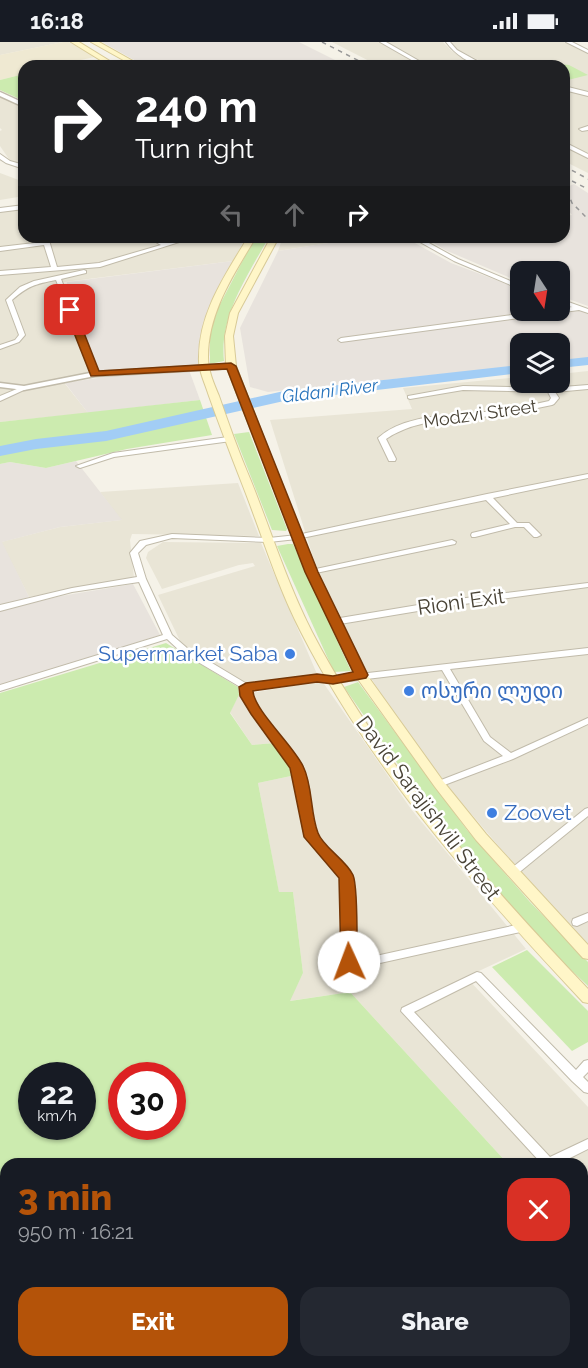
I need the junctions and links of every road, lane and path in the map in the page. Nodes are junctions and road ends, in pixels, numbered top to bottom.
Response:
1 (74, 42) edge
2 (94, 42) edge
3 (382, 42) edge
4 (448, 42) edge
5 (568, 42) edge
6 (588, 52) edge
7 (105, 60) edge
8 (128, 60) edge
9 (415, 60) edge
10 (472, 60) edge
11 (570, 90) edge
12 (0, 94) edge
13 (588, 94) edge
14 (18, 102) edge
15 (570, 147) edge
16 (0, 156) edge
17 (588, 156) edge
18 (18, 165) edge
19 (18, 208) edge
20 (0, 210) edge
21 (30, 243) edge
22 (46, 243) edge
23 (168, 243) edge
24 (249, 243) edge
25 (272, 243) edge
26 (425, 243) edge
27 (164, 244) joint
28 (0, 249) edge
29 (100, 266) junction
30 (55, 270) junction
31 (0, 273) edge
32 (58, 278) junction
33 (510, 283) edge
34 (584, 310) edge
35 (341, 340) dead end
36 (0, 347) edge
37 (231, 366) junction
38 (204, 367) junction
39 (95, 374) junction
40 (0, 385) edge
41 (588, 387) edge
42 (24, 388) junction
43 (570, 388) edge
44 (510, 389) edge
45 (552, 393) edge
46 (410, 397) dead end
47 (0, 399) edge
48 (227, 436) junction
49 (392, 459) dead end
50 (80, 466) dead end
51 (588, 476) edge
52 (487, 496) junction
53 (515, 525) junction
54 (475, 535) dead end
55 (537, 535) dead end
56 (297, 537) junction
57 (269, 540) junction
58 (452, 542) dead end
59 (311, 572) junction
60 (142, 579) junction
61 (588, 585) edge
62 (0, 608) edge
63 (334, 622) junction
64 (168, 636) junction
65 (588, 651) edge
66 (445, 668) junction
67 (361, 675) junction
68 (333, 680) junction
69 (246, 687) junction
70 (0, 688) edge
71 (588, 721) edge
72 (510, 757) junction
73 (439, 784) junction
74 (588, 811) edge
75 (512, 873) junction
76 (588, 917) edge
77 (577, 922) dead end
78 (521, 928) junction
79 (588, 954) edge
80 (588, 998) edge
81 (588, 1064) edge
82 (576, 1077) junction
83 (588, 1089) edge
84 (588, 1144) edge
85 (543, 1158) edge
86 (561, 1158) edge

1 - 7 main road
2 - 8 main road
3 - 9 street
4 - 10 street
5 - 6 street
11 - 13 street
12 - 14 street
15 - 17 street
16 - 18 street
19 - 20 street
21 - 28 street
22 - 30 street
23 - 27 street
24 - 38 main road
25 - 37 main road
26 - 33 street
27 - 29 street
29 - 30 street
29 - 32 street
30 - 31 street
32 - 36 street
32 - 39 street
34 - 35 street
37 - 38 street
37 - 56 main road, David Sarajishvili Street
38 - 39 street
38 - 48 main road, David Sarajishvili Street
39 - 42 street
40 - 42 street
41 - 43 street, Modzvi Street
42 - 47 street
44 - 46 street
45 - 49 street, Modzvi Street
48 - 50 street
48 - 57 main road, David Sarajishvili Street
51 - 52 street
52 - 53 street
52 - 56 street
53 - 54 street
53 - 55 street
56 - 57 street
56 - 59 main road, David Sarajishvili Street
57 - 60 street
57 - 68 main road, David Sarajishvili Street
58 - 59 street
59 - 63 main road, David Sarajishvili Street
60 - 62 street
60 - 64 street
61 - 63 street, Rioni Exit
63 - 67 main road, David Sarajishvili Street
64 - 69 street
64 - 70 street
65 - 66 street
66 - 67 street
66 - 72 street
67 - 68 street
67 - 73 main road, David Sarajishvili Street
68 - 69 street
68 - 78 main road, David Sarajishvili Street
69 - 78 street
71 - 72 street
72 - 73 street
73 - 75 main road, David Sarajishvili Street
74 - 75 street
75 - 79 main road, David Sarajishvili Street
76 - 77 street
78 - 80 main road, David Sarajishvili Street
81 - 82 street
82 - 83 street
82 - 85 street
84 - 86 street

